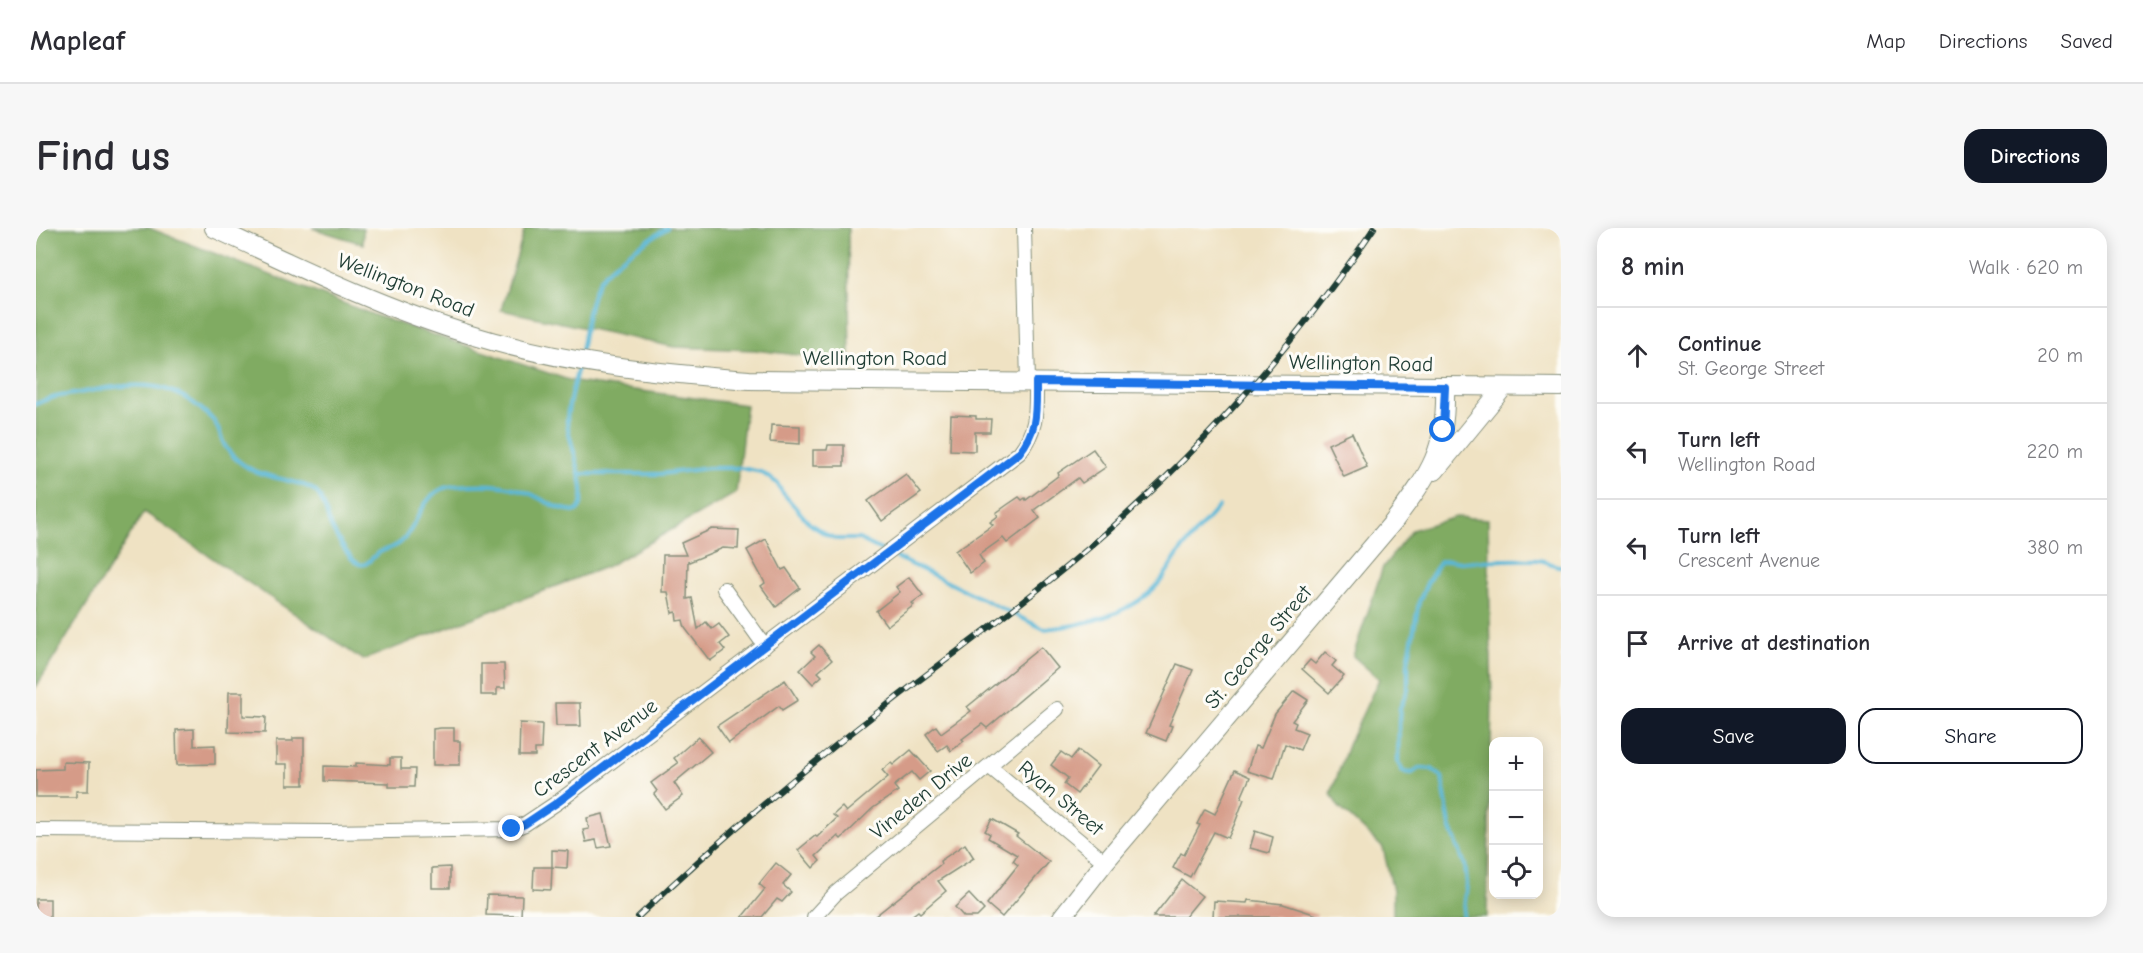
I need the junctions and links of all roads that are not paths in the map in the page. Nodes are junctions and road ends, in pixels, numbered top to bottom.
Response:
1 (214, 228) edge
2 (1024, 228) edge
3 (1032, 382) junction
4 (1445, 387) junction
5 (1561, 387) edge
6 (1503, 388) junction
7 (1394, 521) junction
8 (724, 589) dead end
9 (765, 646) junction
10 (1057, 709) dead end
11 (990, 767) junction
12 (36, 830) edge
13 (1105, 862) junction
14 (814, 917) edge
15 (1062, 917) edge

1 - 3 main road, Wellington Road
2 - 3 street, Crescent Avenue
3 - 4 main road, Wellington Road
3 - 9 street, Crescent Avenue
4 - 6 main road, Wellington Road
4 - 7 main road, St. George Street
5 - 6 main road, Wellington Road
6 - 7 main road
7 - 13 main road, St. George Street
8 - 9 street
9 - 12 street, Crescent Avenue
10 - 11 street, Vineden Drive
11 - 13 street, Ryan Street
11 - 14 street, Vineden Drive
13 - 15 main road, St. George Street

